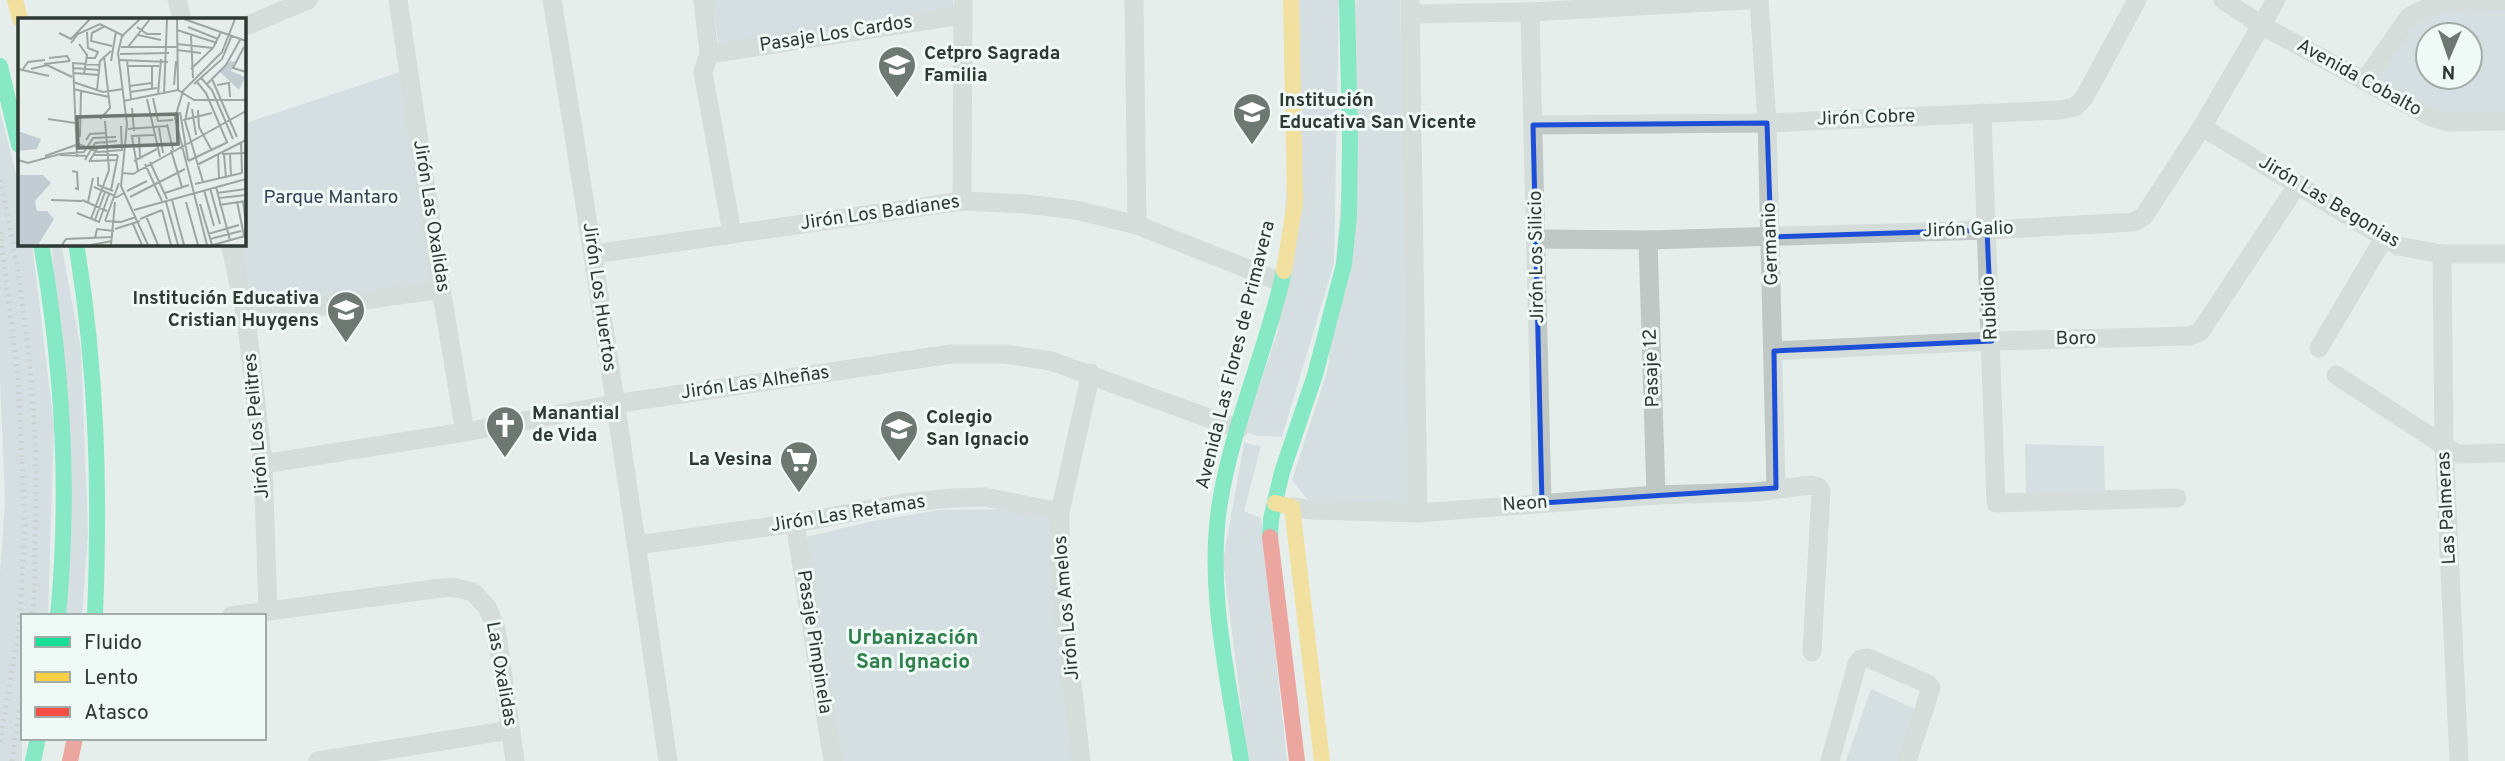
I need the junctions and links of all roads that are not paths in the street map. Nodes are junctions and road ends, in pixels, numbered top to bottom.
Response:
1 (16, 0) edge
2 (177, 0) edge
3 (308, 0) edge
4 (398, 0) edge
5 (552, 0) edge
6 (703, 0) edge
7 (1134, 0) edge
8 (1291, 0) edge
9 (1347, 0) edge
10 (1745, 0) edge
11 (1759, 0) edge
12 (2137, 0) edge
13 (2223, 0) edge
14 (2276, 0) edge
15 (2505, 0) edge
16 (962, 7) edge
17 (1410, 7) edge
18 (1530, 12) junction
19 (20, 18) edge
20 (182, 18) edge
21 (2261, 25) junction
22 (245, 26) edge
23 (709, 54) junction
24 (0, 66) edge
25 (2364, 81) junction
26 (1982, 113) junction
27 (2505, 121) edge
28 (1767, 122) junction
29 (1533, 124) junction
30 (2202, 127) junction
31 (18, 141) edge
32 (2298, 184) junction
33 (961, 201) junction
34 (1137, 225) junction
35 (1987, 230) junction
36 (732, 233) junction
37 (1771, 237) junction
38 (2384, 238) junction
39 (1537, 239) junction
40 (1648, 240) junction
41 (41, 245) edge
42 (76, 245) edge
43 (230, 245) edge
44 (594, 254) junction
45 (2442, 254) junction
46 (2505, 254) edge
47 (1281, 282) junction
48 (441, 289) junction
49 (246, 317) junction
50 (1992, 341) junction
51 (2319, 348) dead end
52 (1774, 351) junction
53 (1091, 373) junction
54 (2336, 374) dead end
55 (614, 404) junction
56 (1239, 429) junction
57 (465, 432) junction
58 (2444, 446) junction
59 (2505, 453) edge
60 (263, 464) junction
61 (1776, 488) junction
62 (1656, 495) junction
63 (2177, 498) dead end
64 (1542, 503) junction
65 (1284, 505) junction
66 (1060, 512) junction
67 (1418, 513) junction
68 (795, 523) junction
69 (637, 545) junction
70 (268, 611) junction
71 (58, 614) edge
72 (95, 614) edge
73 (246, 614) edge
74 (1812, 652) dead end
75 (511, 730) junction
76 (38, 740) edge
77 (75, 740) edge
78 (367, 757) edge
79 (33, 761) edge
80 (70, 761) edge
81 (318, 761) edge
82 (515, 761) edge
83 (668, 761) edge
84 (833, 761) edge
85 (1081, 761) edge
86 (1241, 761) edge
87 (1297, 761) edge
88 (1322, 761) edge
89 (1829, 761) edge
90 (1907, 761) edge
91 (2459, 761) edge

1 - 19 main road
2 - 20 street
3 - 22 street
4 - 48 street, Jirón Las Oxalidas
5 - 44 street, Jirón Los Huertos
6 - 23 street
7 - 34 street
8 - 47 main road, Avenida Las Flores de Primavera
9 - 65 main road
10 - 18 street
11 - 28 street, Germanio
12 - 26 street, Jirón Cobre
13 - 21 street, Avenida Cobalto
14 - 21 street, Jirón Galio
15 - 25 street
16 - 23 street, Pasaje Los Cardos
16 - 33 street
17 - 18 street
17 - 67 street
18 - 29 street, Jirón Los Silicio
21 - 25 street, Avenida Cobalto
21 - 30 street, Jirón Galio
23 - 36 street
24 - 31 main road
25 - 27 street, Avenida Cobalto
26 - 28 street, Jirón Cobre
26 - 35 street, Rubidio
28 - 29 street, Jirón Cobre
28 - 37 street, Germanio
29 - 39 street, Jirón Los Silicio
30 - 32 street, Jirón Las Begonias
30 - 35 street, Jirón Galio
32 - 38 street, Jirón Las Begonias
32 - 50 street, Boro
33 - 34 street, Jirón Los Badianes
33 - 36 street, Jirón Los Badianes
34 - 47 street, Jirón Los Badianes
35 - 37 street, Jirón Galio
35 - 50 street, Rubidio
36 - 44 street, Jirón Los Badianes
37 - 40 street, Jirón Galio
37 - 52 street, Germanio
38 - 45 street, Jirón Las Begonias
38 - 51 street
39 - 40 street, Jirón Galio
39 - 64 street, Jirón Los Silicio
40 - 62 street, Pasaje 12
41 - 71 main road
42 - 72 main road
43 - 49 street, Jirón Los Pelitres
44 - 55 street, Jirón Los Huertos
45 - 46 street, Jirón Las Begonias
45 - 58 street, Las Palmeras
47 - 56 main road, Avenida Las Flores de Primavera
48 - 49 street
48 - 57 street, Jirón Las Oxalidas
49 - 60 street, Jirón Los Pelitres
50 - 52 street, Boro
50 - 63 street, Rubidio
52 - 61 street, Germanio
53 - 55 street, Jirón Las Alheñas
53 - 56 street, Jirón Las Alheñas
53 - 66 street, Jirón Los Amelos
54 - 58 street
55 - 57 street, Jirón Las Alheñas
55 - 69 street, Jirón Los Huertos
56 - 86 main road, Avenida Las Flores de Primavera
57 - 60 street, Jirón Las Alheñas
58 - 59 street
58 - 91 street, Las Palmeras
60 - 70 street, Jirón Los Pelitres
61 - 62 street, Neon
61 - 74 street, Neon
62 - 64 street, Neon
64 - 67 street, Neon
65 - 67 street, Neon
65 - 87 main road
65 - 88 main road
66 - 68 street, Jirón Las Retamas
66 - 85 street, Jirón Los Amelos
68 - 69 street, Jirón Las Retamas
68 - 84 street, Pasaje Pimpinela
69 - 83 street, Jirón Los Huertos
70 - 73 street
70 - 75 street, Las Oxalidas
75 - 78 street
75 - 82 street, Las Oxalidas
76 - 79 main road
77 - 80 main road
78 - 81 street
89 - 90 street

